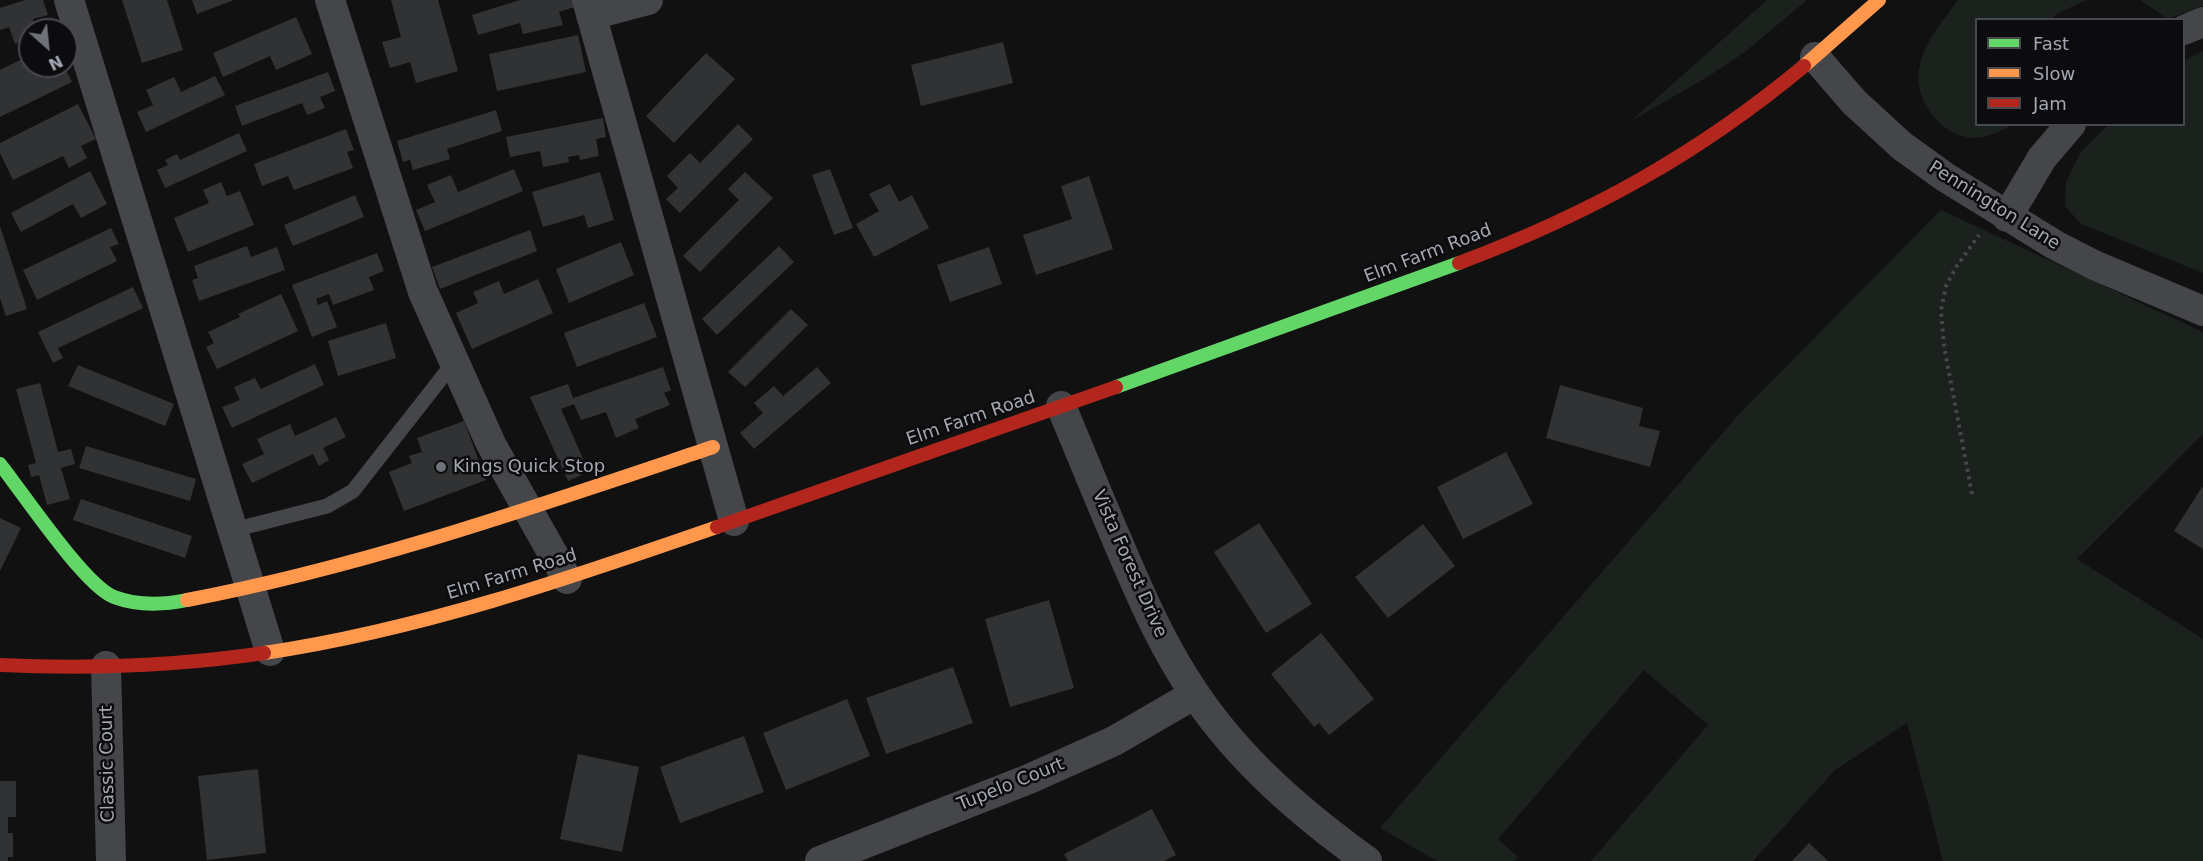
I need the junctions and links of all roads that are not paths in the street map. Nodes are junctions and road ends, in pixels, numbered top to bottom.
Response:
1 (69, 0) edge
2 (330, 0) edge
3 (648, 0) edge
4 (1880, 0) edge
5 (589, 7) edge
6 (2203, 22) edge
7 (2185, 30) edge
8 (1815, 57) junction
9 (2069, 126) edge
10 (2002, 214) junction
11 (2203, 310) edge
12 (454, 362) junction
13 (1061, 406) junction
14 (712, 447) junction
15 (0, 464) edge
16 (527, 509) junction
17 (734, 521) junction
18 (233, 530) junction
19 (567, 579) junction
20 (251, 588) junction
21 (270, 651) junction
22 (0, 665) edge
23 (106, 666) junction
24 (1195, 694) junction
25 (111, 861) edge
26 (820, 861) edge
27 (1367, 861) edge

1 - 18 street
2 - 12 street
3 - 5 street
4 - 8 street, Elm Farm Road
5 - 14 street
6 - 7 street
8 - 10 street, Pennington Lane
8 - 13 street, Elm Farm Road
9 - 10 street
10 - 11 street, Pennington Lane
12 - 16 street
12 - 18 lane
13 - 17 street, Elm Farm Road
13 - 24 street, Vista Forest Drive
14 - 16 street
14 - 17 street
15 - 20 street
16 - 19 street
16 - 20 street
17 - 19 street, Elm Farm Road
18 - 20 street
19 - 21 street, Elm Farm Road
20 - 21 street
21 - 23 street, Elm Farm Road
22 - 23 street, Elm Farm Road
23 - 25 street, Classic Court
24 - 26 street, Tupelo Court
24 - 27 street, Vista Forest Drive

